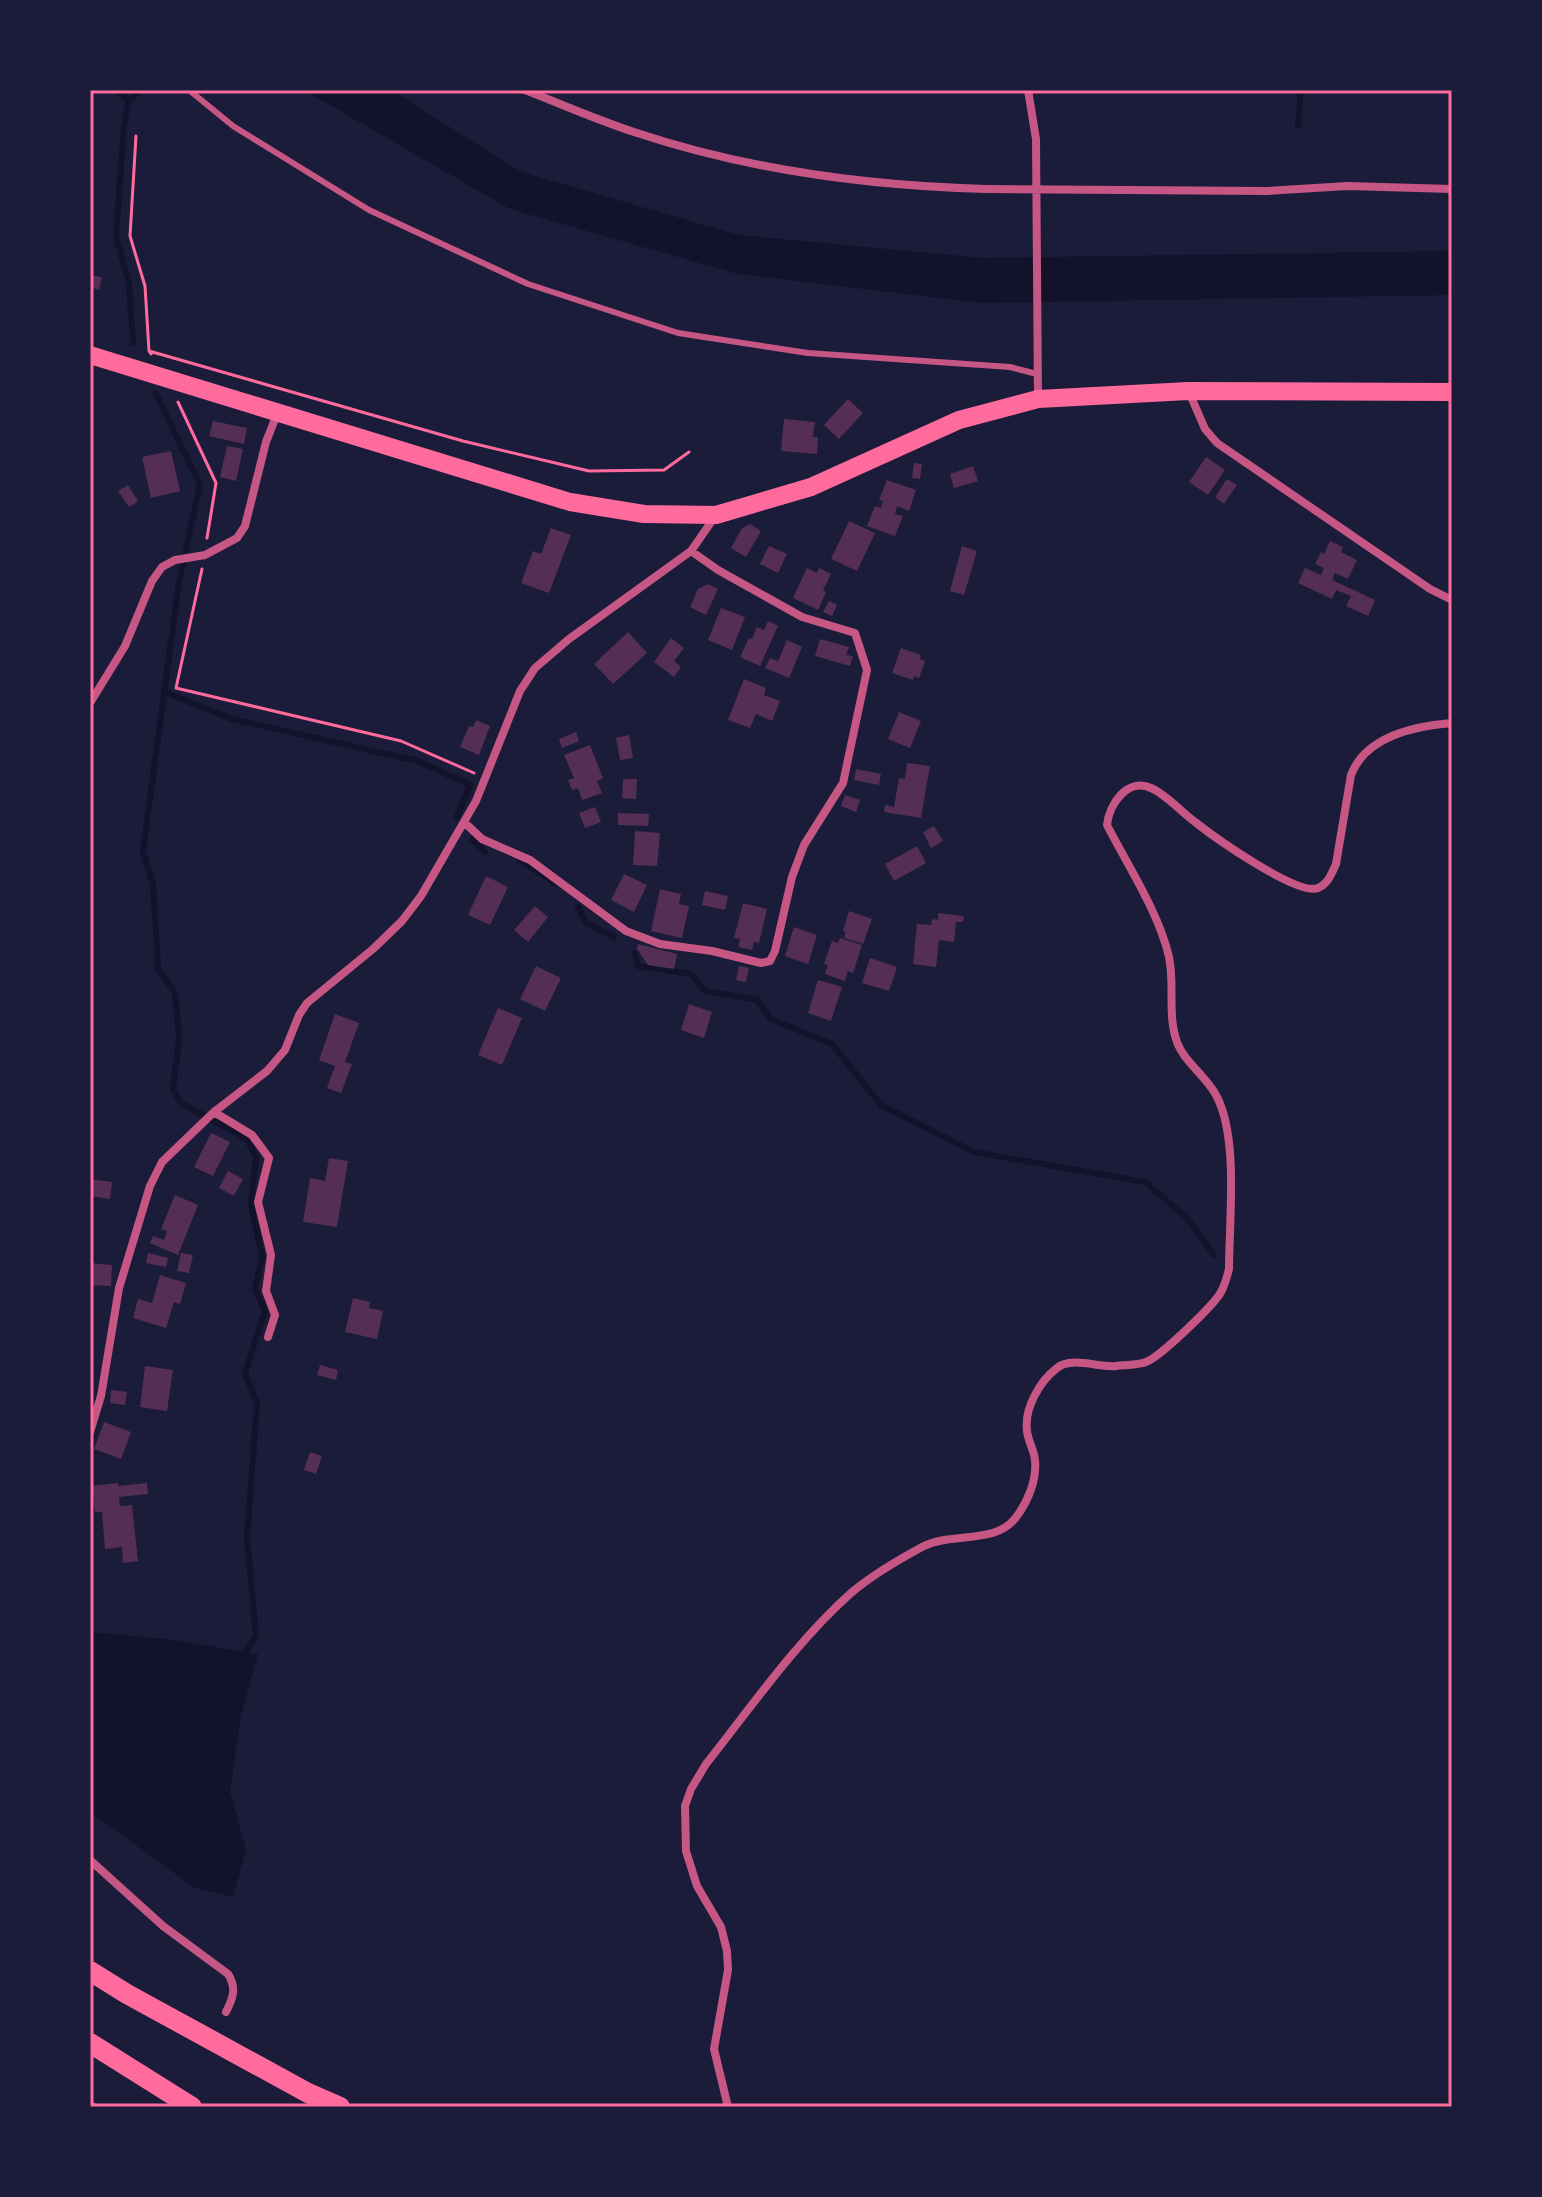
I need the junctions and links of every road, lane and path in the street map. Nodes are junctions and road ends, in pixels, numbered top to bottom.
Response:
1 (189, 90) edge
2 (525, 90) edge
3 (1028, 90) edge
4 (1452, 189) edge
5 (1036, 192) junction
6 (149, 351) dead end
7 (90, 355) edge
8 (1037, 374) junction
9 (1188, 391) junction
10 (1452, 392) edge
11 (1038, 399) junction
12 (278, 411) junction
13 (689, 452) dead end
14 (716, 515) junction
15 (691, 551) junction
16 (1452, 600) edge
17 (90, 703) edge
18 (1452, 723) edge
19 (464, 822) junction
20 (214, 1112) junction
21 (268, 1337) dead end
22 (90, 1432) edge
23 (90, 1860) edge
24 (90, 1971) edge
25 (226, 2012) dead end
26 (90, 2043) edge
27 (192, 2107) edge
28 (340, 2107) edge
29 (728, 2107) edge

1 - 8 lane
2 - 5 street
3 - 5 street
4 - 5 street
5 - 8 street
6 - 13 path
7 - 12 highway
8 - 11 street
9 - 10 highway
9 - 11 highway
9 - 16 street
11 - 14 highway
12 - 14 highway
12 - 17 street
14 - 15 street
15 - 19 street
15 - 19 street
18 - 29 street
19 - 20 street
20 - 21 street
20 - 22 street
23 - 25 street
24 - 28 highway
26 - 27 highway

